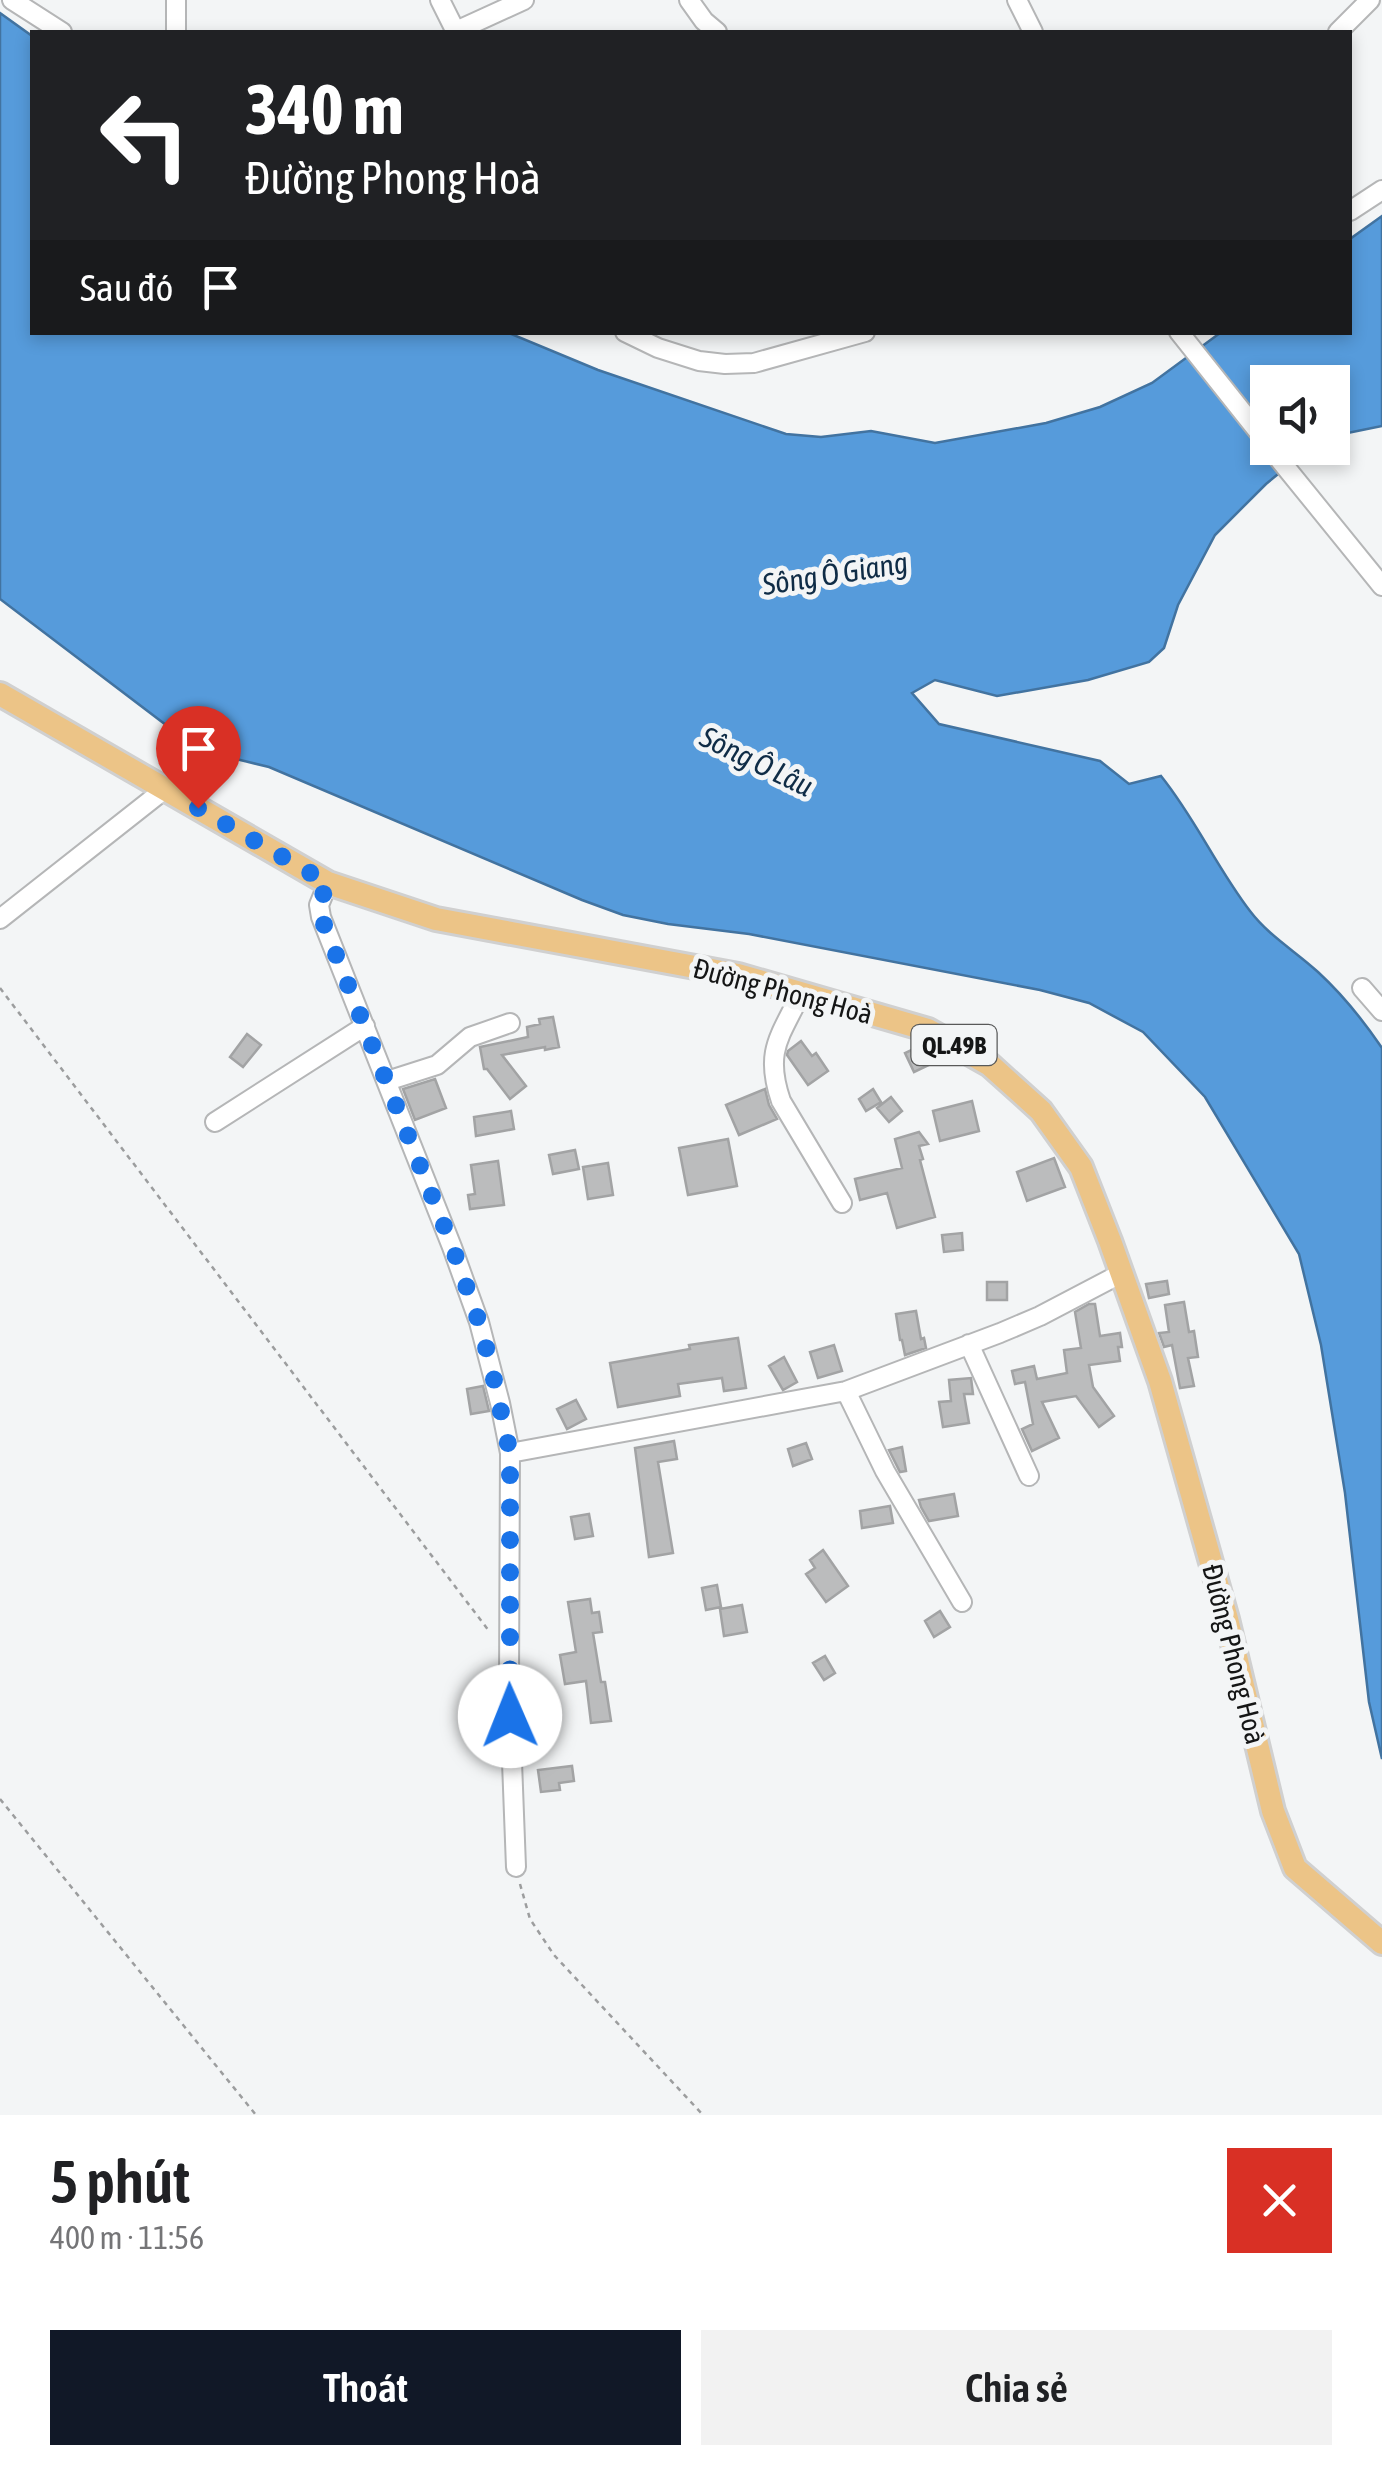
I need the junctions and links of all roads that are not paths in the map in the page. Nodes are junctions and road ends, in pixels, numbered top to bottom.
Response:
1 (12, 0) edge
2 (176, 0) edge
3 (440, 0) edge
4 (524, 0) edge
5 (689, 0) edge
6 (1017, 0) edge
7 (1370, 0) edge
8 (59, 30) edge
9 (176, 30) edge
10 (454, 30) edge
11 (459, 30) edge
12 (715, 30) edge
13 (1032, 30) edge
14 (1340, 30) edge
15 (1382, 190) edge
16 (1352, 210) edge
17 (631, 335) edge
18 (854, 335) edge
19 (1181, 335) edge
20 (1250, 422) edge
21 (1285, 465) edge
22 (1382, 586) edge
23 (0, 694) edge
24 (165, 789) junction
25 (328, 883) junction
26 (0, 919) edge
27 (1362, 988) dead end
28 (801, 993) junction
29 (1382, 1011) edge
30 (510, 1023) dead end
31 (365, 1026) junction
32 (387, 1081) junction
33 (215, 1122) dead end
34 (842, 1204) dead end
35 (1122, 1273) junction
36 (969, 1344) junction
37 (846, 1391) junction
38 (510, 1453) junction
39 (1028, 1476) dead end
40 (962, 1602) dead end
41 (516, 1867) road end
42 (1382, 1944) edge

1 - 8 street
2 - 9 street
3 - 10 street
4 - 11 street
5 - 12 street
6 - 13 street
7 - 14 street
15 - 16 street
17 - 18 street
19 - 20 street
21 - 22 street
23 - 24 main road, Đường Phong Hoà / QL.49B
24 - 25 main road, Đường Phong Hoà / QL.49B
24 - 26 street
25 - 28 main road, Đường Phong Hoà / QL.49B
25 - 31 street
27 - 29 street
28 - 34 street
28 - 35 main road, Đường Phong Hoà / QL.49B
30 - 32 street
31 - 32 street
31 - 33 street
32 - 38 street
35 - 36 street
35 - 42 main road, Đường Phong Hoà / QL.49B
36 - 37 street
36 - 39 street
37 - 38 street
37 - 40 street
38 - 41 street

